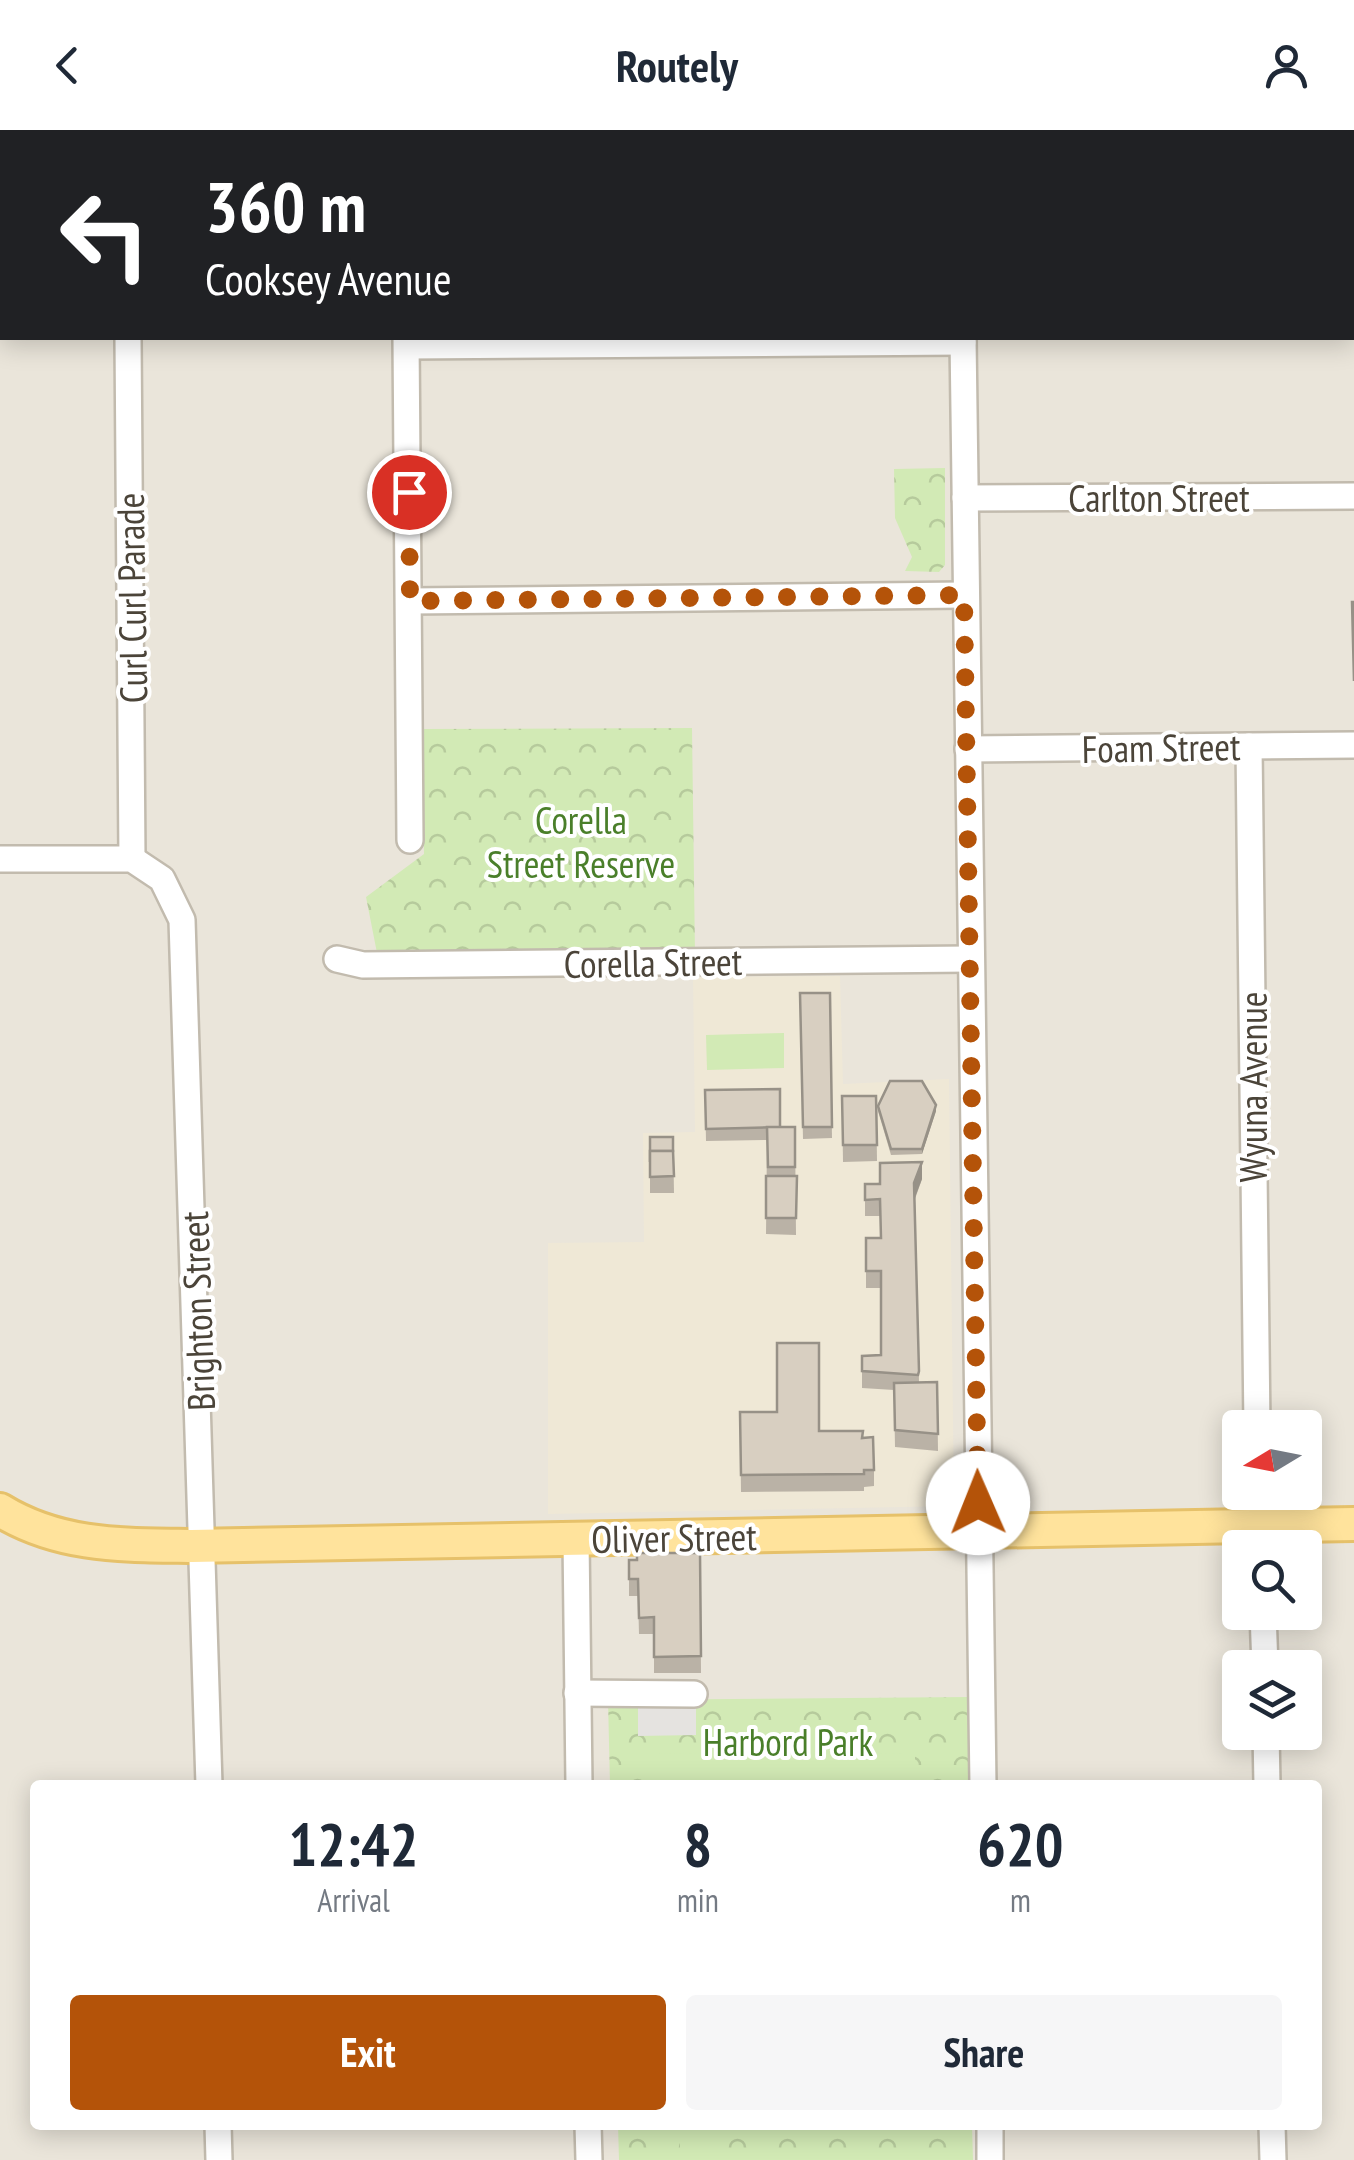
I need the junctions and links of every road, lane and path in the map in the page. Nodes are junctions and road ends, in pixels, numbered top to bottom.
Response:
1 (128, 340) edge
2 (963, 340) edge
3 (407, 342) edge
4 (1354, 496) edge
5 (964, 498) junction
6 (964, 595) junction
7 (410, 601) junction
8 (1354, 745) edge
9 (1250, 746) junction
10 (968, 748) junction
11 (410, 840) dead end
12 (132, 858) junction
13 (0, 859) edge
14 (970, 958) junction
15 (337, 959) dead end
16 (1256, 1410) edge
17 (0, 1510) edge
18 (1354, 1524) edge
19 (1311, 1530) edge
20 (978, 1532) junction
21 (1222, 1536) edge
22 (576, 1539) junction
23 (204, 1546) junction
24 (577, 1694) junction
25 (694, 1694) dead end
26 (1266, 1750) edge
27 (210, 1780) edge
28 (580, 1780) edge
29 (983, 1780) edge
30 (1266, 1780) edge
31 (218, 2130) edge
32 (588, 2130) edge
33 (990, 2130) edge
34 (1272, 2130) edge
35 (219, 2160) edge
36 (589, 2160) edge
37 (990, 2160) edge
38 (1272, 2160) edge

1 - 12 street, Curl Curl Parade
2 - 3 street
2 - 5 street
3 - 7 street
4 - 5 street, Carlton Street
5 - 6 street
6 - 7 street
6 - 10 street
7 - 11 street
8 - 9 street, Foam Street
9 - 10 street, Foam Street
9 - 16 street, Wyuna Avenue
10 - 14 street
12 - 13 street
12 - 23 street, Brighton Street
14 - 15 street, Corella Street
14 - 20 street
17 - 23 main road, Oliver Street
18 - 19 main road, Oliver Street
20 - 21 main road, Oliver Street
20 - 22 main road, Oliver Street
20 - 29 street
22 - 23 main road, Oliver Street
22 - 24 street
23 - 27 street, Brighton Street
24 - 25 street
24 - 28 street
26 - 30 street
31 - 35 street
32 - 36 street
33 - 37 street
34 - 38 street

